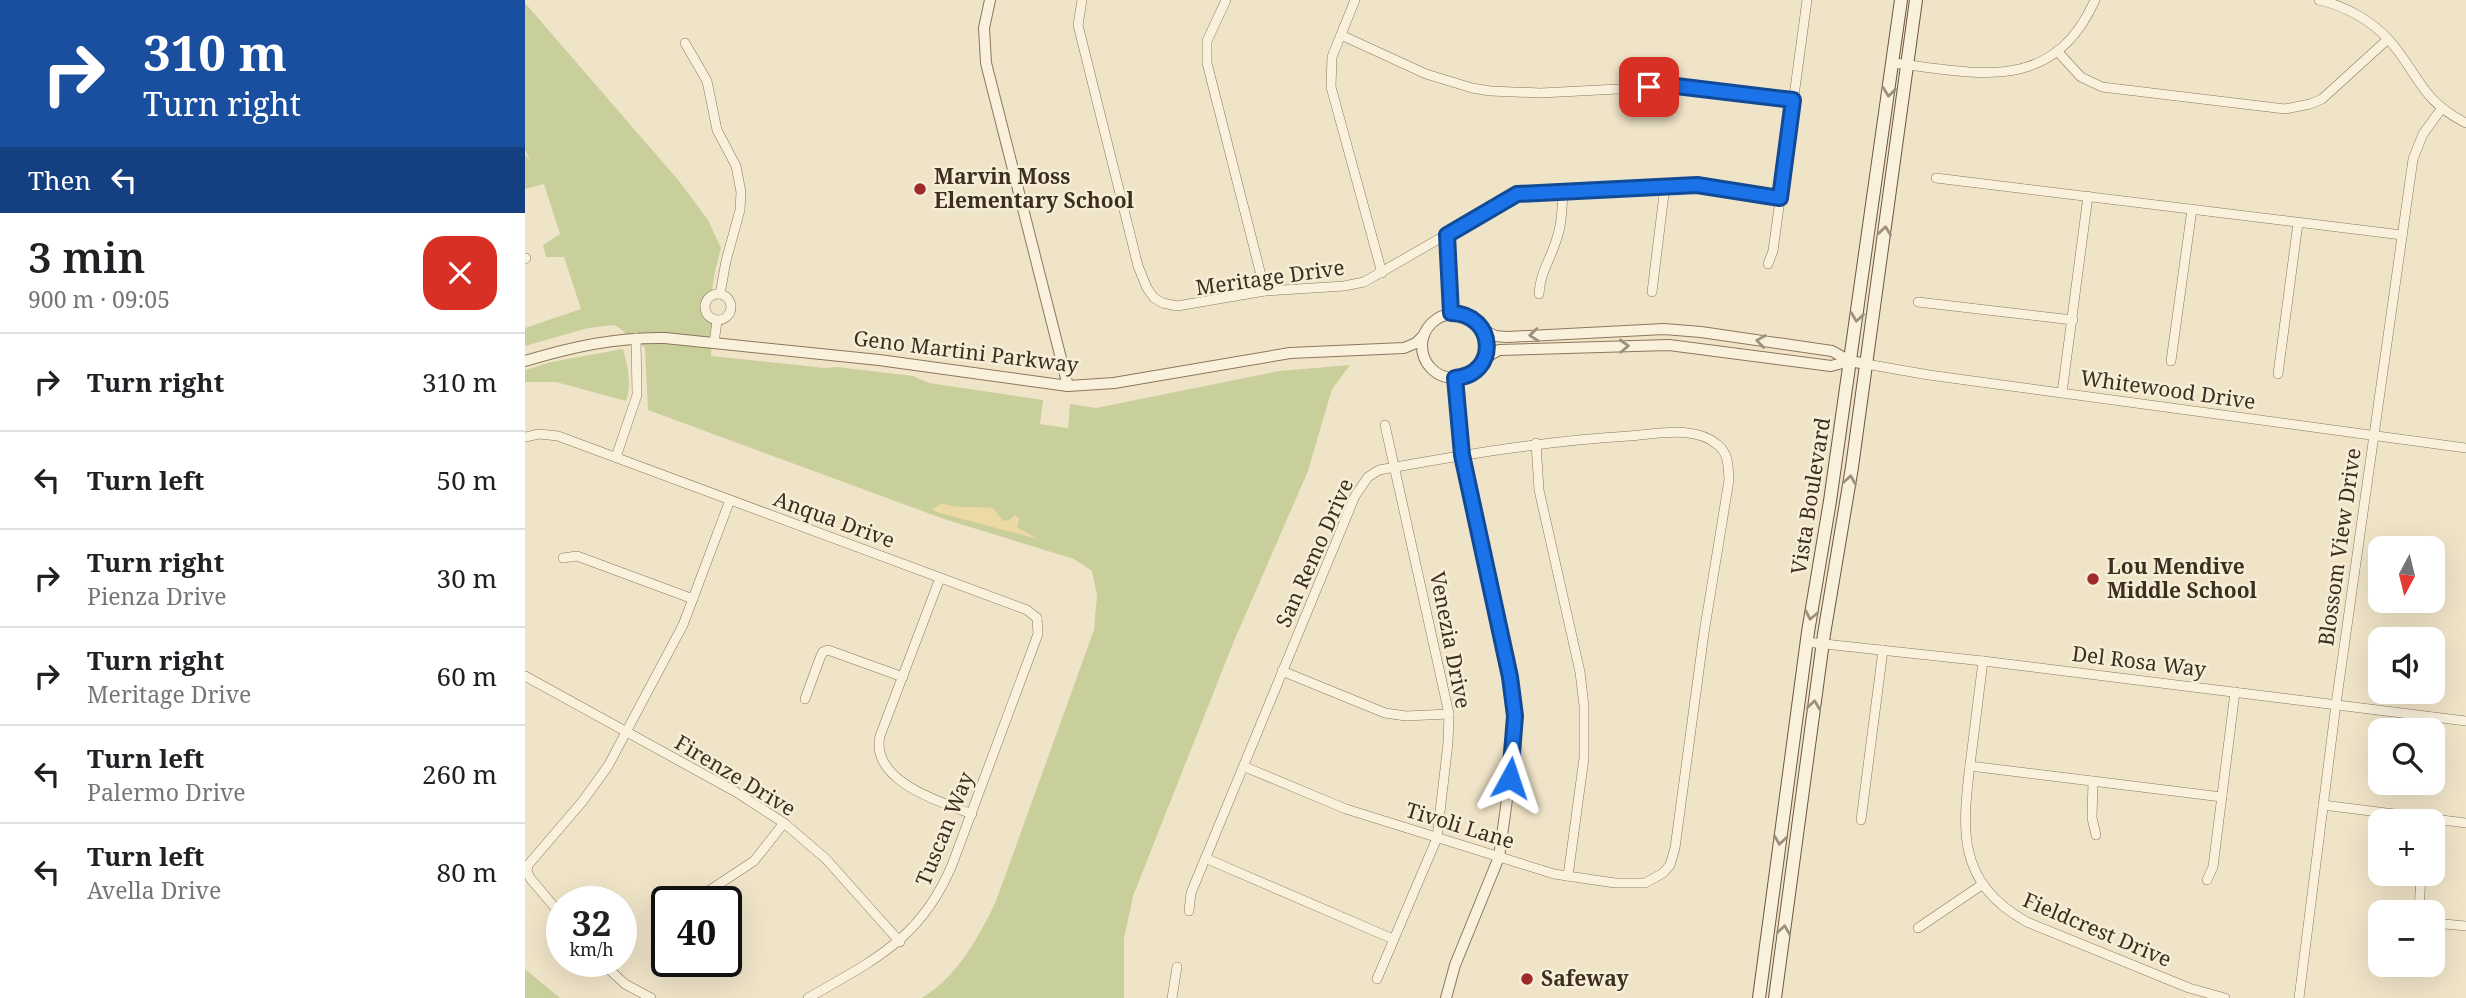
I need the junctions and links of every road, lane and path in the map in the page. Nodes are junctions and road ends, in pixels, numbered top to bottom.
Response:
1 (991, 0) edge
2 (1082, 0) edge
3 (1226, 0) edge
4 (1356, 0) edge
5 (1806, 0) edge
6 (1901, 0) edge
7 (1916, 0) edge
8 (2095, 0) edge
9 (2319, 0) edge
10 (1341, 35) junction
11 (2388, 39) junction
12 (685, 43) dead end
13 (2057, 51) junction
14 (1893, 63) junction
15 (1908, 65) junction
16 (1793, 100) junction
17 (2442, 108) junction
18 (2466, 123) edge
19 (1936, 178) dead end
20 (1665, 186) junction
21 (1563, 191) junction
22 (2088, 196) junction
23 (1780, 198) junction
24 (2192, 209) junction
25 (2298, 223) junction
26 (1447, 235) junction
27 (2402, 235) junction
28 (1768, 264) dead end
29 (1382, 273) junction
30 (1265, 291) junction
31 (1652, 292) dead end
32 (1539, 293) dead end
33 (720, 294) junction
34 (1918, 302) dead end
35 (1451, 313) junction
36 (2073, 320) junction
37 (717, 321) junction
38 (1484, 330) junction
39 (1424, 335) junction
40 (636, 338) junction
41 (714, 343) junction
42 (1404, 348) junction
43 (1485, 358) junction
44 (1424, 359) junction
45 (2171, 360) dead end
46 (525, 361) edge
47 (1850, 361) junction
48 (1866, 364) junction
49 (2278, 374) dead end
50 (1455, 378) junction
51 (1068, 386) junction
52 (2062, 393) junction
53 (1385, 425) dead end
54 (2374, 435) junction
55 (525, 438) edge
56 (1536, 443) junction
57 (2466, 448) edge
58 (1462, 455) junction
59 (616, 457) junction
60 (1395, 467) junction
61 (730, 500) junction
62 (563, 558) dead end
63 (940, 578) junction
64 (693, 599) junction
65 (1041, 615) joint
66 (1806, 642) junction
67 (1822, 643) junction
68 (1883, 650) junction
69 (1983, 661) junction
70 (1282, 671) junction
71 (903, 677) junction
72 (526, 680) edge
73 (2235, 692) junction
74 (805, 699) dead end
75 (2336, 704) junction
76 (1449, 714) junction
77 (2466, 720) edge
78 (626, 733) junction
79 (1245, 766) junction
80 (1970, 766) junction
81 (2093, 781) junction
82 (2222, 797) junction
83 (2323, 805) junction
84 (2368, 811) edge
85 (971, 814) junction
86 (1861, 820) dead end
87 (2445, 821) edge
88 (784, 823) junction
89 (2466, 823) edge
90 (2096, 835) dead end
91 (1437, 838) junction
92 (1499, 857) junction
93 (1205, 858) junction
94 (527, 865) edge
95 (1668, 868) joint
96 (1568, 876) junction
97 (2207, 880) dead end
98 (1983, 884) junction
99 (716, 886) edge
100 (546, 897) edge
101 (1188, 911) dead end
102 (2445, 924) edge
103 (2466, 926) edge
104 (1918, 928) dead end
105 (1393, 939) junction
106 (899, 942) junction
107 (1177, 967) dead end
108 (616, 977) edge
109 (1377, 979) dead end
110 (651, 998) edge
111 (808, 998) edge
112 (1172, 998) edge
113 (1446, 998) edge
114 (1759, 998) edge
115 (1775, 998) edge
116 (2225, 998) edge
117 (2299, 998) edge

1 - 51 street
2 - 30 street, Meritage Drive
3 - 30 street
4 - 10 street
5 - 16 street
6 - 14 main road, Vista Boulevard
7 - 15 main road, Vista Boulevard
8 - 13 street
9 - 11 street
10 - 16 street
10 - 29 street
11 - 13 street
11 - 17 street
12 - 33 street
13 - 15 street
14 - 15 street
14 -> 47 main road, Vista Boulevard
48 -> 15 main road, Vista Boulevard
16 - 23 street
17 - 18 street
17 - 27 street, Blossom View Drive
19 - 22 street
20 - 21 street, Meritage Drive
20 - 23 street, Meritage Drive
20 - 31 street
21 - 26 street, Meritage Drive
21 - 32 street
22 - 24 street
22 - 36 street
23 - 28 street
24 - 25 street
24 - 45 street
25 - 27 street
25 - 49 street
26 - 29 street, Meritage Drive
26 - 35 street
27 - 54 street, Blossom View Drive
29 - 30 street, Meritage Drive
33 - 37 street
33 - 37 street
34 - 36 street
35 - 38 street
35 - 39 street
36 - 52 street
37 - 41 street
38 - 43 street
47 -> 38 street
39 - 42 street
39 - 44 street
40 - 41 street, Geno Martini Parkway
40 - 46 street, Geno Martini Parkway
40 - 59 street
41 - 51 street, Geno Martini Parkway
42 - 44 street
42 - 51 street, Geno Martini Parkway
43 -> 47 street
43 - 50 street
44 - 50 street
47 - 48 street
47 -> 66 main road, Vista Boulevard
48 - 52 street, Whitewood Drive
67 -> 48 main road, Vista Boulevard
50 - 58 street
52 - 54 street, Whitewood Drive
53 - 60 street, Venezia Drive
54 - 57 street, Whitewood Drive
54 - 75 street, Blossom View Drive
55 - 59 street, Anqua Drive
56 - 58 street, San Remo Drive
56 - 95 street, San Remo Drive
56 - 96 street
58 - 60 street, San Remo Drive
58 - 92 street
59 - 61 street, Anqua Drive
60 - 70 street, San Remo Drive
60 - 76 street, Venezia Drive
61 - 63 street, Anqua Drive
61 - 64 street
62 - 64 street
63 - 65 street, Anqua Drive
63 - 71 street
64 - 78 street
65 - 85 street, Tuscan Way
66 - 67 street, Del Rosa Way
66 -> 114 main road, Vista Boulevard
67 - 68 street, Del Rosa Way
115 -> 67 main road, Vista Boulevard
68 - 69 street, Del Rosa Way
68 - 86 street
69 - 73 street, Del Rosa Way
69 - 80 street, Fieldcrest Drive
70 - 76 street
70 - 79 street, San Remo Drive
71 - 74 street
71 - 85 street
72 - 78 street, Firenze Drive
73 - 75 street, Del Rosa Way
73 - 82 street
75 - 77 street, Del Rosa Way
75 - 83 street, Blossom View Drive
76 - 91 street, Venezia Drive
78 - 88 street, Firenze Drive
78 - 94 street
79 - 91 street, Tivoli Lane
79 - 93 street, San Remo Drive
80 - 81 street
80 - 98 street, Fieldcrest Drive
81 - 82 street
81 - 90 street
82 - 97 street
83 - 84 street
83 - 117 street, Blossom View Drive
85 - 106 street, Tuscan Way
87 - 89 street
88 - 99 street
88 - 106 street, Firenze Drive
91 - 92 street, Tivoli Lane
91 - 105 street, Venezia Drive
92 - 96 street, Tivoli Lane
92 - 113 street
93 - 101 street, San Remo Drive
93 - 105 street
94 - 100 street
95 - 96 street, Tivoli Lane
98 - 104 street
98 - 116 street, Fieldcrest Drive
102 - 103 street
105 - 109 street, Venezia Drive
106 - 111 street, Tuscan Way
107 - 112 street
108 - 110 street

